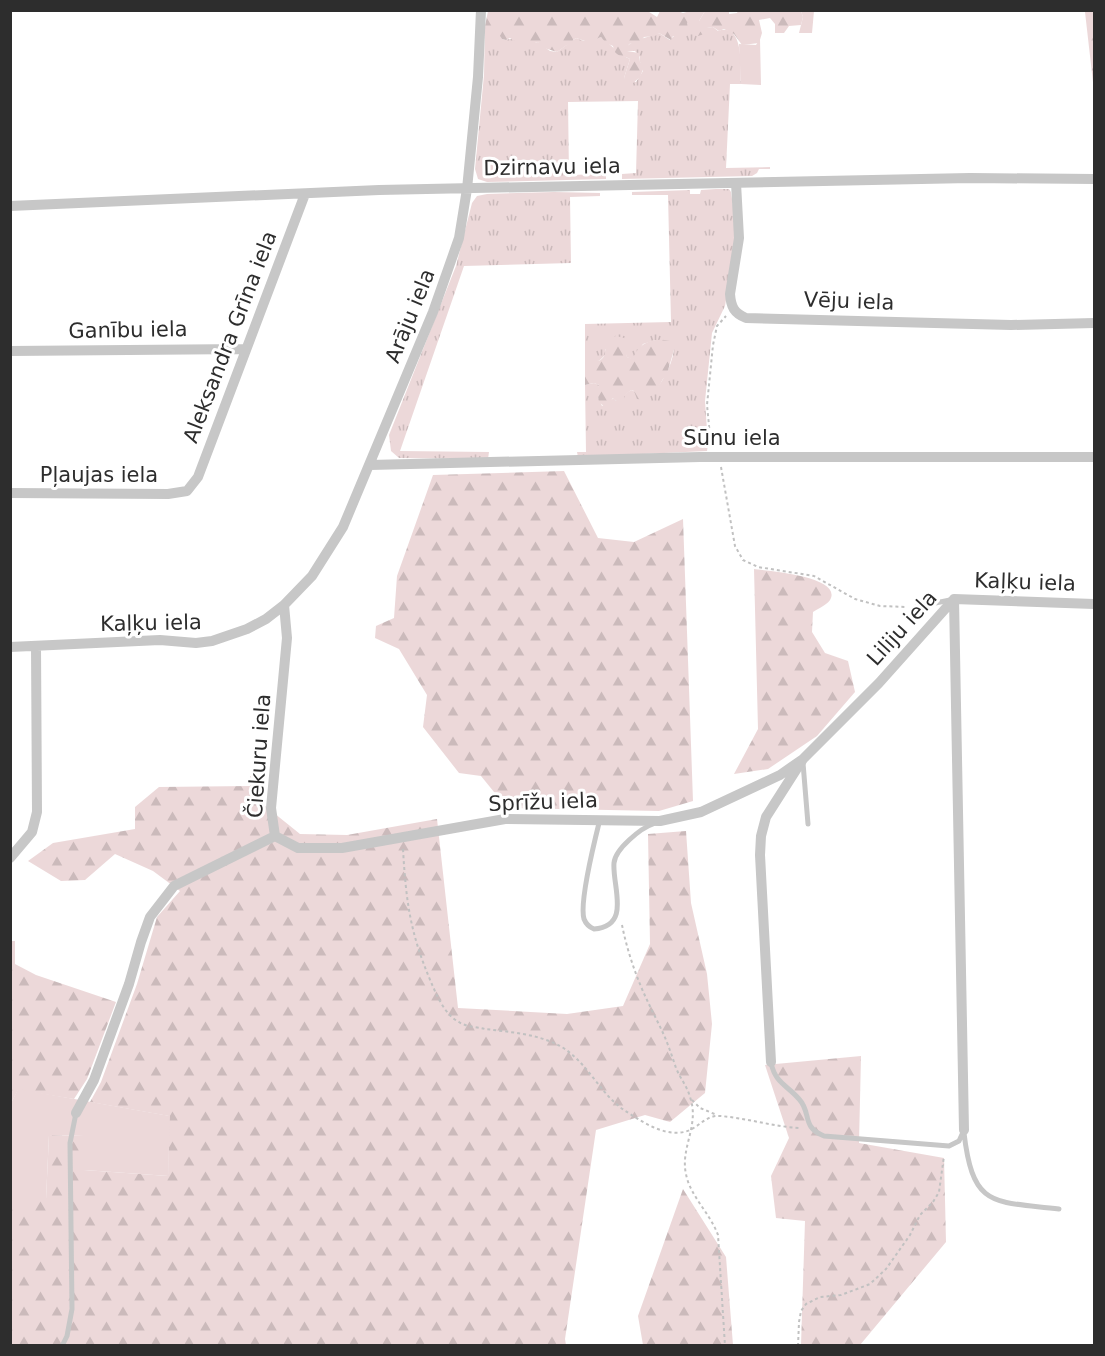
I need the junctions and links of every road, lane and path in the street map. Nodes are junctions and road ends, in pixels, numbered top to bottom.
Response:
1 (481, 10) edge
2 (1095, 178) edge
3 (736, 183) junction
4 (467, 189) junction
5 (305, 194) junction
6 (10, 206) edge
7 (733, 310) junction
8 (1095, 323) edge
9 (246, 349) junction
10 (10, 351) edge
11 (717, 457) junction
12 (1095, 457) edge
13 (370, 465) junction
14 (188, 491) joint
15 (10, 493) edge
16 (954, 599) junction
17 (1095, 604) edge
18 (284, 605) junction
19 (916, 607) joint
20 (36, 646) junction
21 (10, 647) edge
22 (802, 759) junction
23 (600, 819) junction
24 (660, 821) junction
25 (808, 824) dead end
26 (275, 836) junction
27 (402, 837) junction
28 (10, 858) edge
29 (618, 907) junction
30 (771, 1062) joint
31 (691, 1098) junction
32 (76, 1113) joint
33 (720, 1116) junction
34 (809, 1126) junction
35 (692, 1129) junction
36 (964, 1130) junction
37 (949, 1146) junction
38 (1059, 1209) dead end
39 (62, 1346) edge
40 (725, 1346) edge
41 (798, 1346) edge

1 - 4 street, Arāju iela
2 - 3 street, Dzirnavu iela
3 - 4 street, Dzirnavu iela
3 - 7 street
4 - 5 street, Dzirnavu iela
4 - 13 street, Arāju iela
5 - 6 street, Dzirnavu iela
5 - 9 street, Aleksandra Grīna iela
7 - 8 street, Vēju iela
7 - 11 path
9 - 10 street, Ganību iela
9 - 14 street, Aleksandra Grīna iela
11 - 12 street, Sūnu iela
11 - 13 street, Sūnu iela
11 - 19 path
13 - 18 street, Arāju iela
14 - 15 street, Pļaujas iela
16 - 17 street, Kaļķu iela
16 - 19 lane
16 - 22 street, Liliju iela
16 - 36 street, Liliju iela
18 - 20 street, Kaļķu iela
18 - 26 street, Čiekuru iela
20 - 21 street, Kaļķu iela
20 - 28 street
22 - 24 street, Sprīžu iela
22 - 25 lane
22 - 30 street, Liliju iela
23 - 24 street, Sprīžu iela
23 - 27 street, Sprīžu iela
23 - 29 lane
24 - 29 lane
26 - 27 street, Sprīžu iela
26 - 32 street, Čiekuru iela
27 - 35 path
29 - 31 path
30 - 34 lane
31 - 33 path
31 - 35 path
32 - 39 lane
33 - 34 path
33 - 35 path
34 - 37 lane
35 - 40 path
36 - 37 lane
36 - 38 lane
37 - 41 path

